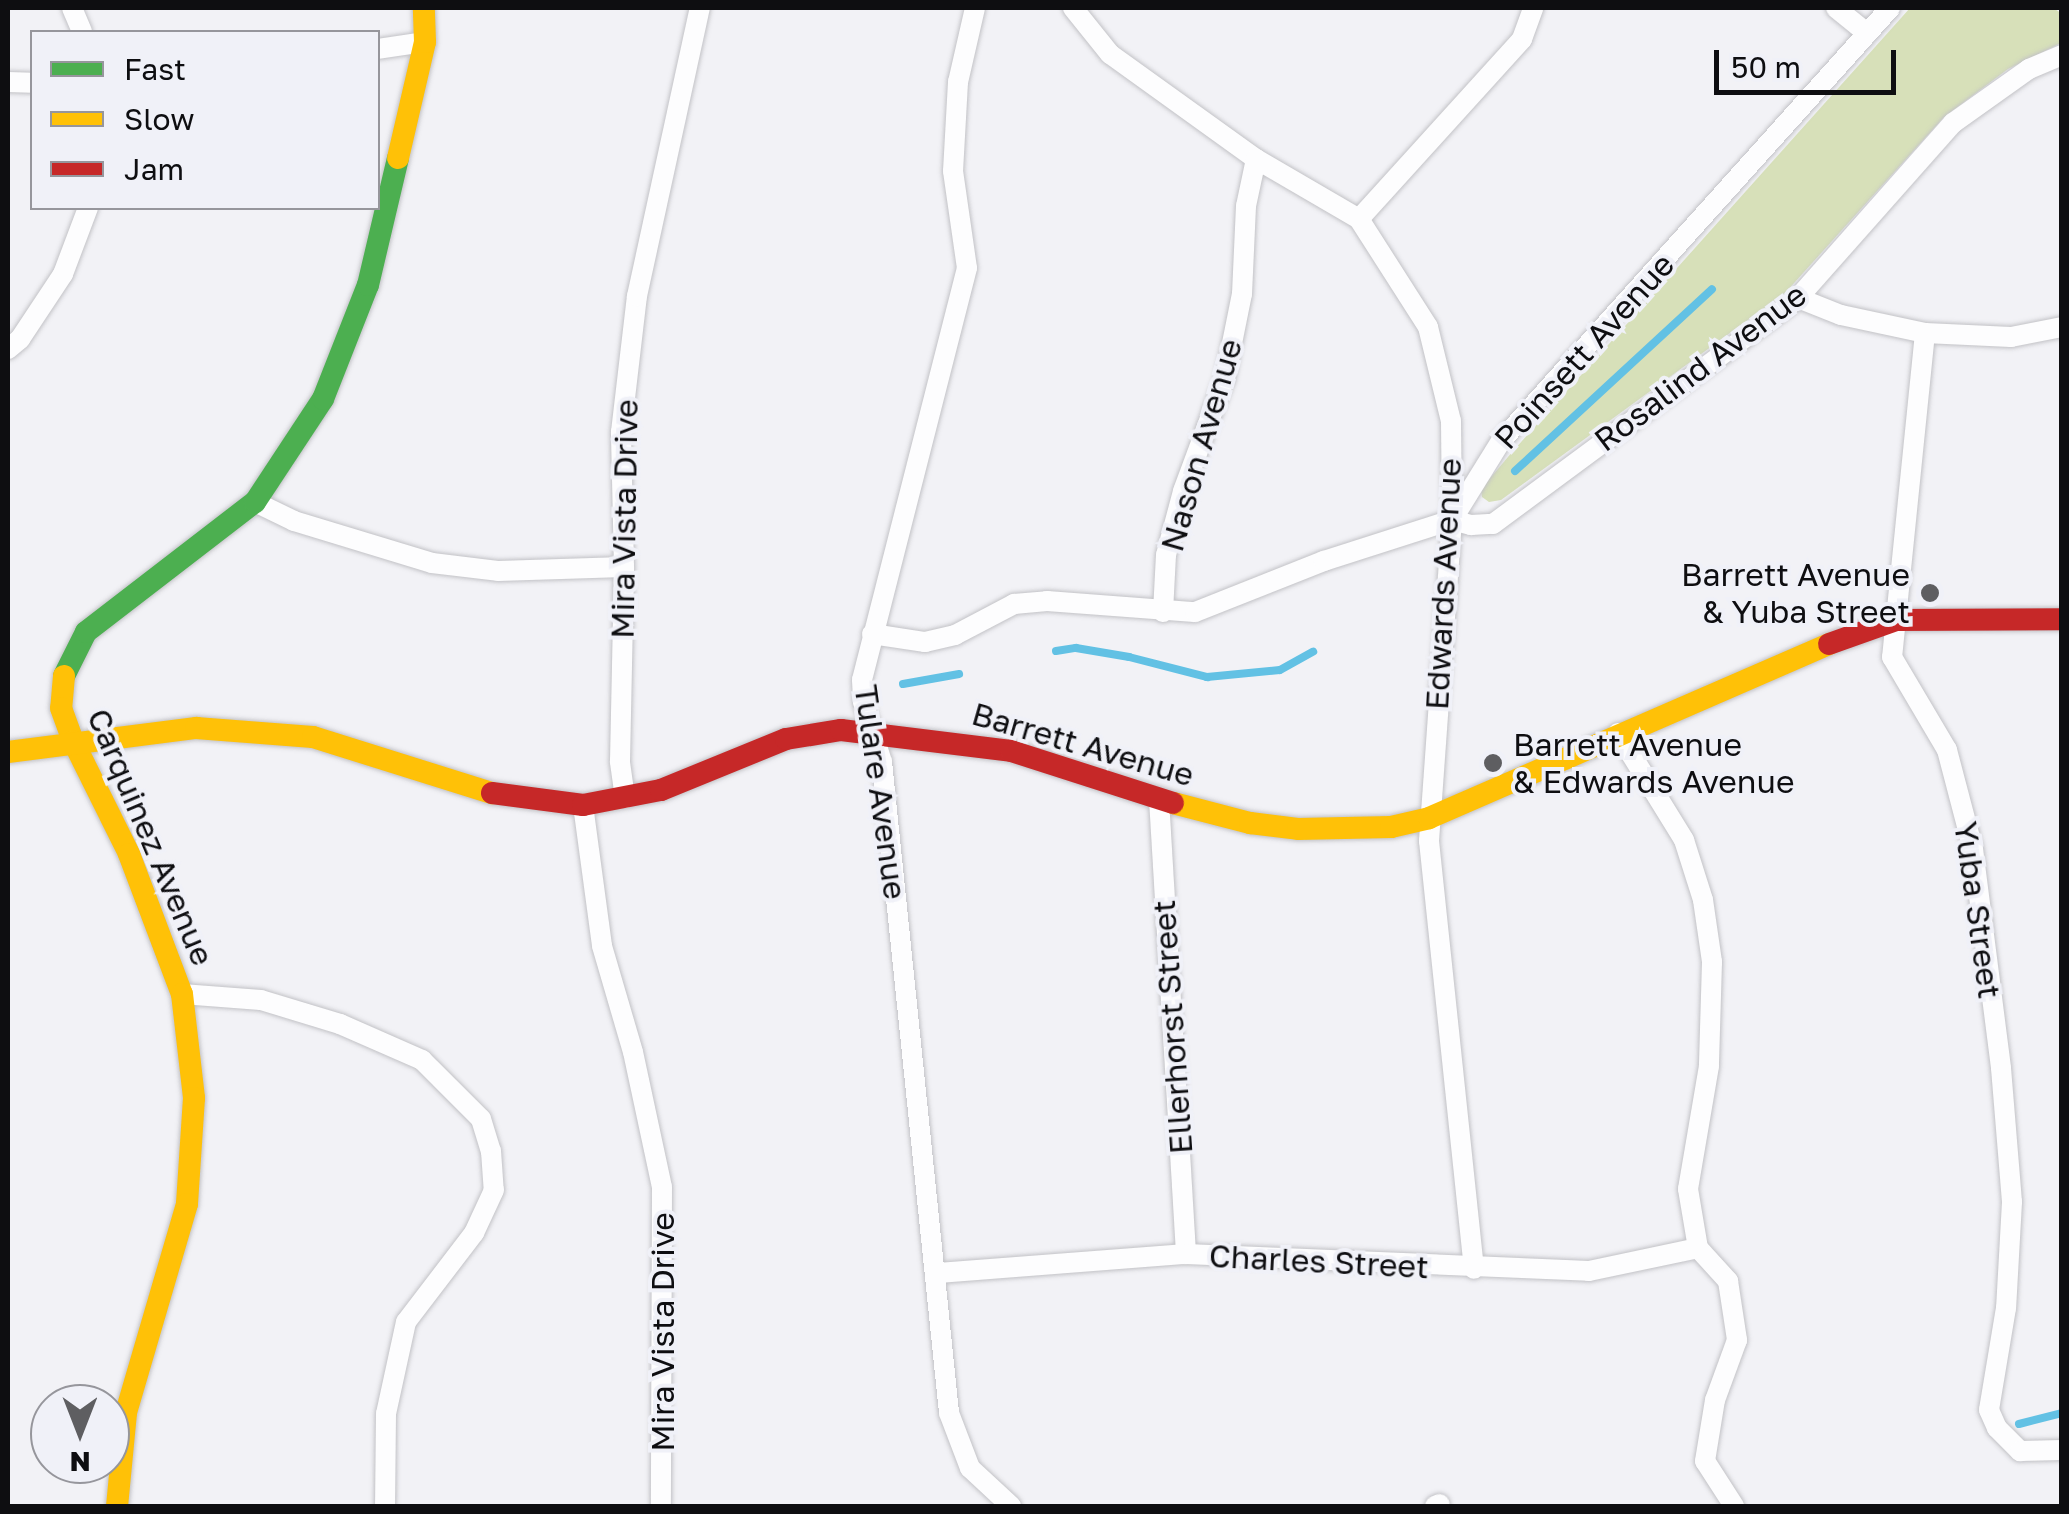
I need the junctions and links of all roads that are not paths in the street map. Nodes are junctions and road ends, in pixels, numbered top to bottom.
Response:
1 (424, 8) edge
2 (700, 8) edge
3 (975, 8) edge
4 (1073, 8) edge
5 (1533, 8) edge
6 (1836, 8) edge
7 (1890, 8) edge
8 (1868, 33) junction
9 (426, 42) junction
10 (380, 48) edge
11 (2062, 55) edge
12 (1256, 159) junction
13 (87, 210) edge
14 (1359, 218) junction
15 (1798, 298) junction
16 (2062, 327) edge
17 (1925, 333) junction
18 (8, 348) edge
19 (255, 502) junction
20 (1452, 520) junction
21 (624, 567) junction
22 (1163, 612) junction
23 (2062, 619) edge
24 (1896, 620) junction
25 (872, 634) junction
26 (872, 732) junction
27 (1618, 733) junction
28 (73, 741) junction
29 (8, 752) edge
30 (625, 798) junction
31 (1159, 799) junction
32 (583, 806) junction
33 (1428, 818) junction
34 (182, 994) junction
35 (1698, 1248) junction
36 (1186, 1254) junction
37 (1474, 1269) junction
38 (938, 1273) junction
39 (2062, 1450) edge
40 (117, 1506) edge
41 (385, 1506) edge
42 (661, 1506) edge
43 (1011, 1506) edge
44 (1734, 1506) edge

1 - 9 street, Carquinez Avenue
2 - 21 street, Mira Vista Drive
3 - 25 street, Tulare Avenue
4 - 12 street, Edwards Avenue
5 - 14 street
6 - 8 street
7 - 8 street, Poinsett Avenue
8 - 20 street, Poinsett Avenue
9 - 10 street
9 - 19 street, Carquinez Avenue
11 - 15 street, Rosalind Avenue
12 - 14 street, Edwards Avenue
12 - 22 street, Nason Avenue
13 - 18 street
14 - 20 street, Edwards Avenue
15 - 17 street
15 - 20 street, Rosalind Avenue
16 - 17 street
17 - 24 street, Yuba Street
19 - 21 street
19 - 28 street, Carquinez Avenue
20 - 22 street
20 - 33 street, Edwards Avenue
21 - 30 street, Mira Vista Drive
22 - 25 street
23 - 24 street, Barrett Avenue
24 - 27 street, Barrett Avenue
24 - 39 street, Yuba Street
25 - 26 street, Tulare Avenue
26 - 30 street, Barrett Avenue
26 - 31 street, Barrett Avenue
26 - 38 street, Tulare Avenue
27 - 33 street, Barrett Avenue
27 - 35 street
28 - 29 street, Barrett Avenue
28 - 32 street, Barrett Avenue
28 - 34 street, Carquinez Avenue
30 - 32 street, Barrett Avenue
31 - 33 street, Barrett Avenue
31 - 36 street, Ellerhorst Street
32 - 42 street, Mira Vista Drive
33 - 37 street, Edwards Avenue
34 - 40 street, Carquinez Avenue
34 - 41 street
35 - 37 street, Charles Street
35 - 44 street
36 - 37 street, Charles Street
36 - 38 street, Charles Street
38 - 43 street, Tulare Avenue

